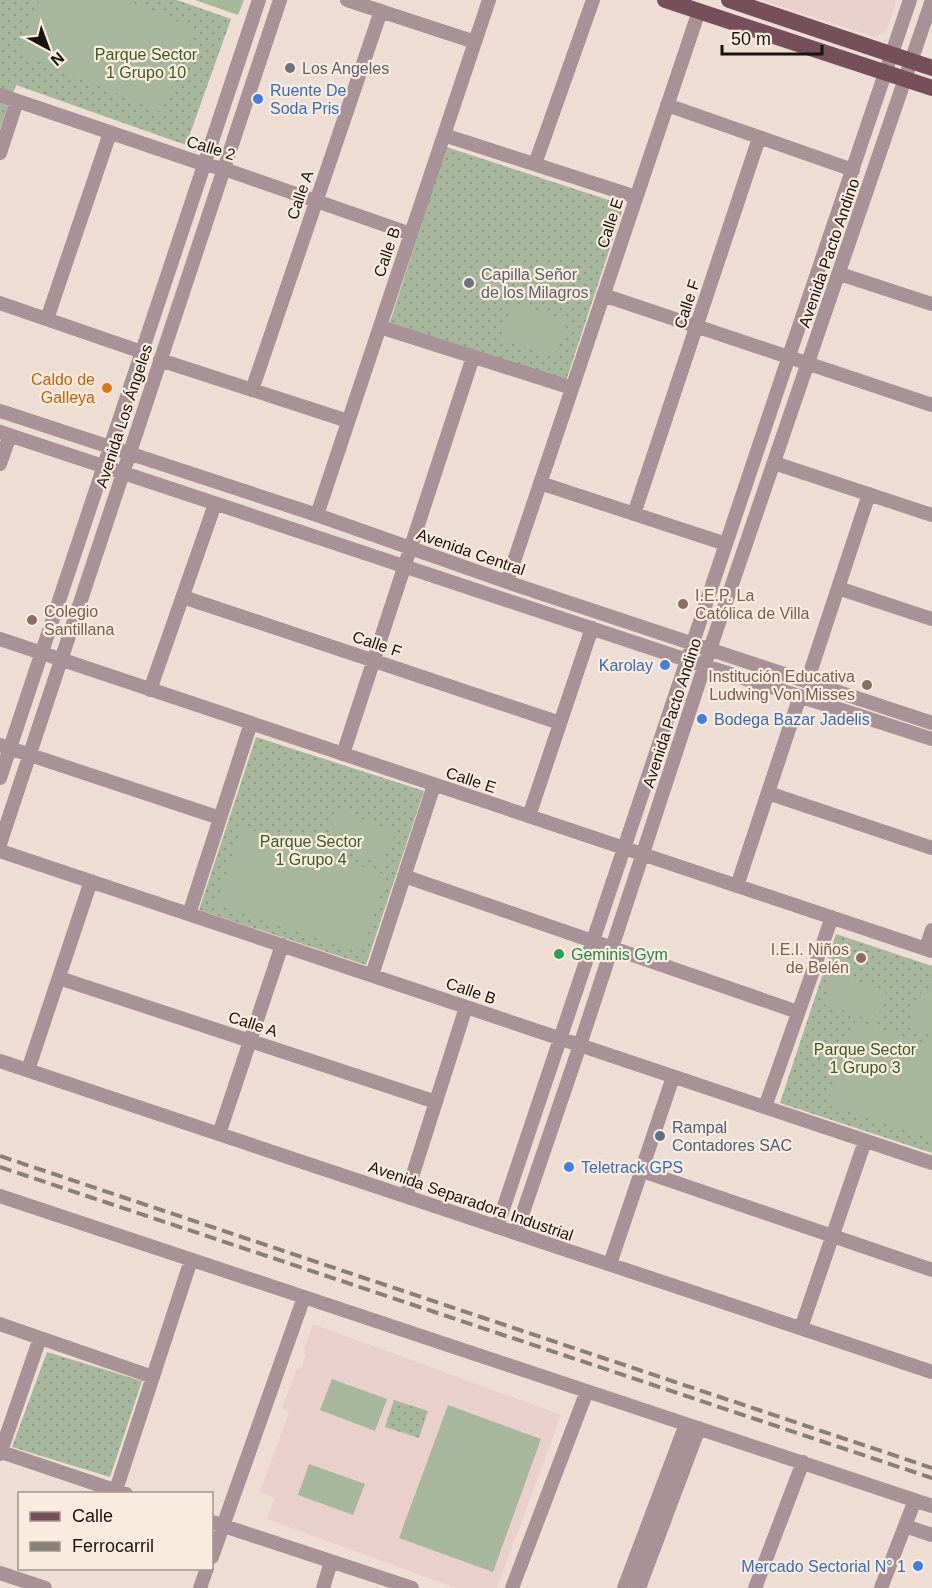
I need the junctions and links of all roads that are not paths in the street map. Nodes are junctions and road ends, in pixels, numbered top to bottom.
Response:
1 (259, 0) edge
2 (280, 0) edge
3 (347, 0) edge
4 (489, 0) edge
5 (593, 0) edge
6 (665, 0) edge
7 (729, 0) edge
8 (910, 0) edge
9 (932, 0) edge
10 (381, 11) junction
11 (699, 11) junction
12 (475, 42) junction
13 (892, 54) junction
14 (912, 60) junction
15 (932, 68) edge
16 (885, 73) junction
17 (906, 79) junction
18 (932, 88) edge
19 (0, 95) edge
20 (17, 101) junction
21 (667, 105) junction
22 (110, 133) junction
23 (444, 135) junction
24 (759, 138) junction
25 (0, 153) edge
26 (203, 164) junction
27 (535, 164) junction
28 (224, 169) junction
29 (853, 170) junction
30 (636, 197) junction
31 (315, 201) junction
32 (411, 234) junction
33 (840, 274) junction
34 (603, 295) junction
35 (0, 303) edge
36 (932, 304) edge
37 (46, 319) junction
38 (697, 326) junction
39 (380, 327) junction
40 (142, 352) junction
41 (473, 357) junction
42 (799, 359) junction
43 (160, 360) junction
44 (572, 388) junction
45 (252, 390) junction
46 (932, 405) edge
47 (0, 411) edge
48 (348, 421) junction
49 (5, 434) edge
50 (111, 447) junction
51 (129, 453) junction
52 (774, 463) junction
53 (0, 464) edge
54 (104, 468) junction
55 (122, 473) junction
56 (540, 483) junction
57 (869, 494) junction
58 (215, 504) junction
59 (634, 514) junction
60 (932, 514) edge
61 (317, 515) junction
62 (726, 544) junction
63 (409, 557) junction
64 (507, 582) junction
65 (838, 588) junction
66 (183, 597) junction
67 (932, 619) edge
68 (592, 628) junction
69 (0, 639) edge
70 (692, 643) junction
71 (710, 649) junction
72 (42, 653) junction
73 (60, 660) junction
74 (374, 660) junction
75 (687, 660) junction
76 (705, 666) junction
77 (807, 682) junction
78 (150, 690) junction
79 (800, 696) junction
80 (251, 723) junction
81 (560, 723) junction
82 (932, 723) edge
83 (932, 739) edge
84 (5, 747) edge
85 (29, 754) junction
86 (342, 754) junction
87 (0, 778) edge
88 (434, 784) junction
89 (768, 793) junction
90 (529, 816) junction
91 (220, 818) junction
92 (0, 843) edge
93 (624, 848) junction
94 (932, 848) edge
95 (0, 851) edge
96 (643, 854) junction
97 (404, 876) junction
98 (91, 882) junction
99 (737, 886) junction
100 (189, 914) junction
101 (832, 917) junction
102 (932, 930) edge
103 (282, 945) junction
104 (602, 946) junction
105 (929, 950) edge
106 (372, 975) junction
107 (59, 978) junction
108 (466, 1007) junction
109 (798, 1012) junction
110 (560, 1039) junction
111 (250, 1040) junction
112 (580, 1046) junction
113 (0, 1060) edge
114 (28, 1070) junction
115 (674, 1077) junction
116 (436, 1102) junction
117 (765, 1107) junction
118 (219, 1134) junction
119 (865, 1141) junction
120 (932, 1163) edge
121 (642, 1171) junction
122 (406, 1196) junction
123 (0, 1197) edge
124 (498, 1227) junction
125 (516, 1233) junction
126 (833, 1236) junction
127 (191, 1260) junction
128 (610, 1264) junction
129 (932, 1270) edge
130 (304, 1297) junction
131 (0, 1324) edge
132 (801, 1328) junction
133 (40, 1338) junction
134 (932, 1372) edge
135 (153, 1377) junction
136 (587, 1391) junction
137 (693, 1426) junction
138 (0, 1453) edge
139 (803, 1462) junction
140 (121, 1492) edge
141 (915, 1500) junction
142 (932, 1506) edge
143 (217, 1524) edge
144 (905, 1526) junction
145 (932, 1535) edge
146 (651, 1538) junction
147 (213, 1550) edge
148 (332, 1562) junction
149 (207, 1570) edge
150 (0, 1573) edge
151 (45, 1588) edge
152 (200, 1588) edge
153 (322, 1588) edge
154 (412, 1588) edge
155 (512, 1588) edge
156 (624, 1588) edge
157 (639, 1588) edge
158 (755, 1588) edge
159 (881, 1588) edge

1 - 26 street, Avenida Los Ángeles
2 - 28 street, Avenida Los Ángeles
3 - 10 street
4 - 12 street, Calle B
5 - 27 street
6 - 11 main road
7 - 13 main road
8 - 13 street, Avenida Pacto Andino
9 - 14 street, Avenida Pacto Andino
10 - 12 street
10 - 31 street, Calle A
11 - 16 main road
11 - 21 street, Calle E
12 - 23 street, Calle B
13 - 14 main road
13 - 16 street, Avenida Pacto Andino
14 - 15 main road
14 - 17 street, Avenida Pacto Andino
16 - 17 main road
16 - 29 street, Avenida Pacto Andino
17 - 18 main road
17 - 33 street, Avenida Pacto Andino
19 - 20 street, Calle 2
20 - 22 street, Calle 2
20 - 25 street
21 - 24 street
21 - 30 street, Calle E
22 - 26 street, Calle 2
22 - 37 street
23 - 27 street
23 - 32 street, Calle B
24 - 29 street
24 - 38 street, Calle F
26 - 28 street, Calle 2
26 - 40 street, Avenida Los Ángeles
27 - 30 street
28 - 31 street, Calle 2
28 - 43 street, Avenida Los Ángeles
29 - 42 street, Avenida Pacto Andino
30 - 34 street, Calle E
31 - 32 street, Calle 2
31 - 45 street, Calle A
32 - 39 street, Calle B
33 - 36 street
33 - 42 street, Avenida Pacto Andino
34 - 38 street
34 - 44 street, Calle E
35 - 37 street
37 - 40 street
38 - 42 street
38 - 59 street, Calle F
39 - 41 street
39 - 48 street, Calle B
40 - 50 street, Avenida Los Ángeles
41 - 44 street
41 - 63 street
42 - 46 street
42 - 52 street, Avenida Pacto Andino
42 - 62 street, Avenida Pacto Andino
43 - 45 street
43 - 51 street, Avenida Los Ángeles
44 - 56 street, Calle E
45 - 48 street
47 - 50 street, Avenida Central
48 - 61 street, Calle B
49 - 53 street
49 - 54 street, Avenida Central
50 - 51 street, Avenida Central
50 - 54 street, Avenida Los Ángeles
51 - 55 street, Avenida Los Ángeles
51 - 61 street, Avenida Central
52 - 57 street
52 - 71 street, Avenida Pacto Andino
54 - 55 street, Avenida Central
54 - 72 street, Avenida Los Ángeles
55 - 58 street, Avenida Central
55 - 73 street, Avenida Los Ángeles
56 - 59 street
56 - 64 street, Calle E
57 - 60 street
57 - 65 street
58 - 63 street, Avenida Central
58 - 66 street
59 - 62 street
61 - 63 street, Avenida Central
62 - 70 street, Avenida Pacto Andino
63 - 64 street, Avenida Central
63 - 68 street, Avenida Central
63 - 74 street
64 - 70 street, Avenida Central
65 - 67 street
65 - 77 street
66 - 74 street, Calle F
66 - 78 street
68 - 75 street, Avenida Central
68 - 81 street
69 - 72 street, Calle E
70 - 71 street, Avenida Central
70 - 75 street, Avenida Pacto Andino
71 - 76 street, Avenida Pacto Andino
71 - 77 street, Avenida Central
72 - 73 street, Calle E
72 - 84 street, Avenida Los Ángeles
73 - 78 street, Calle E
73 - 85 street, Avenida Los Ángeles
74 - 81 street, Calle F
74 - 86 street
75 - 76 street, Avenida Central
75 - 93 street, Avenida Pacto Andino
76 - 79 street, Avenida Central
76 - 96 street, Avenida Pacto Andino
77 - 82 street, Avenida Central
78 - 80 street, Calle E
79 - 83 street, Avenida Central
79 - 89 street
80 - 86 street, Calle E
80 - 91 street
81 - 90 street
84 - 85 street
84 - 87 street, Avenida Los Ángeles
85 - 91 street
85 - 92 street, Avenida Los Ángeles
86 - 88 street, Calle E
88 - 90 street, Calle E
88 - 97 street
89 - 94 street
89 - 99 street
90 - 93 street, Calle E
91 - 100 street
93 - 96 street, Calle E
93 - 104 street, Avenida Pacto Andino
95 - 98 street, Calle B
96 - 99 street, Calle E
96 - 104 street, Avenida Pacto Andino
97 - 104 street
97 - 106 street
98 - 100 street, Calle B
98 - 107 street
99 - 101 street, Calle E
100 - 103 street, Calle B
101 - 105 street, Calle E
101 - 109 street
102 - 105 street
103 - 106 street, Calle B
103 - 111 street
104 - 109 street
104 - 110 street, Avenida Pacto Andino
104 - 112 street, Avenida Pacto Andino
106 - 108 street, Calle B
107 - 111 street, Calle A
107 - 114 street
108 - 110 street, Calle B
108 - 116 street
109 - 117 street
110 - 112 street, Calle B
110 - 124 street, Avenida Pacto Andino
111 - 116 street, Calle A
111 - 118 street
112 - 115 street, Calle B
112 - 125 street, Avenida Pacto Andino
113 - 114 street, Avenida Separadora Industrial
114 - 118 street, Avenida Separadora Industrial
115 - 117 street, Calle B
115 - 121 street
116 - 122 street
117 - 119 street, Calle B
118 - 122 street, Avenida Separadora Industrial
119 - 120 street, Calle B
119 - 126 street
121 - 126 street
121 - 128 street
122 - 124 street, Avenida Separadora Industrial
123 - 127 street
124 - 125 street, Avenida Separadora Industrial
125 - 128 street, Avenida Separadora Industrial
126 - 129 street
126 - 132 street
127 - 130 street
127 - 135 street
128 - 132 street, Avenida Separadora Industrial
130 - 136 street
130 - 143 street
131 - 133 street
132 - 134 street, Avenida Separadora Industrial
133 - 135 street
133 - 138 street
135 - 140 street
136 - 137 street
136 - 155 street
137 - 139 street
137 - 146 street
138 - 140 street
139 - 141 street
139 - 158 street
141 - 142 street
141 - 144 street
143 - 147 street
143 - 148 street
144 - 145 street
144 - 159 street
146 - 156 street
146 - 157 street
148 - 153 street
148 - 154 street
149 - 152 street
150 - 151 street

